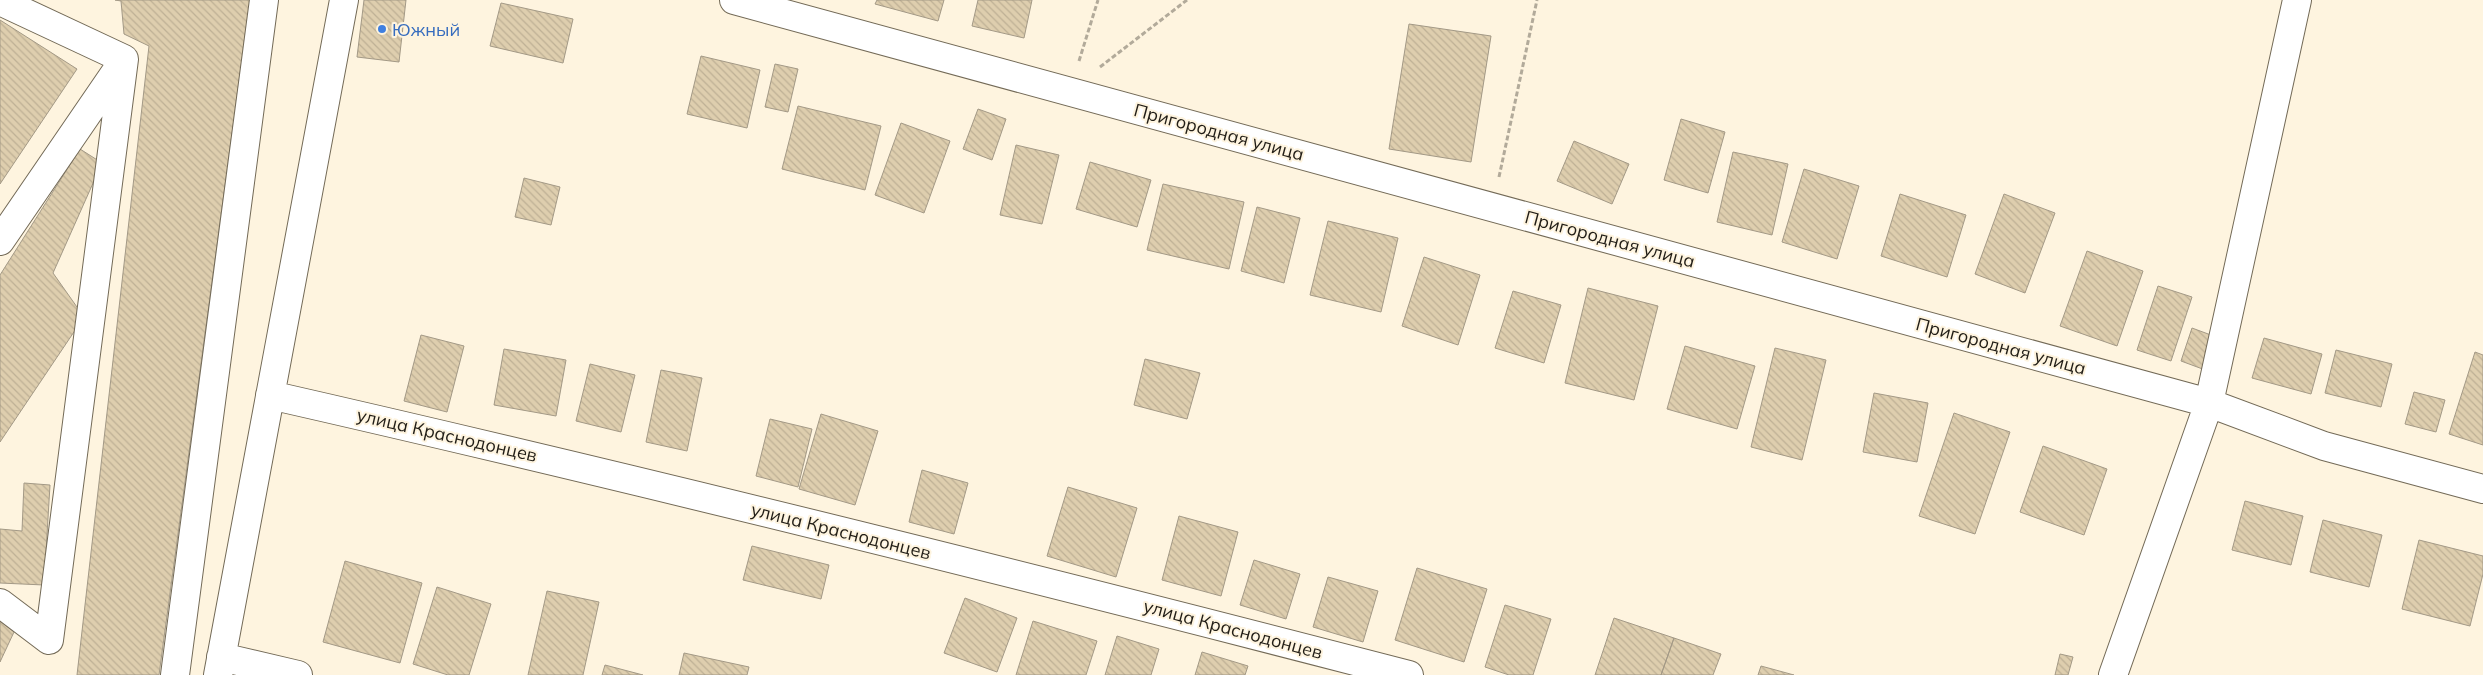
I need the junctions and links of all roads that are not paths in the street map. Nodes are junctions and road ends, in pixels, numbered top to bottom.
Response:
1 (264, 0) edge
2 (344, 0) edge
3 (734, 0) edge
4 (2297, 0) edge
5 (0, 1) edge
6 (124, 59) junction
7 (0, 241) edge
8 (270, 395) junction
9 (2209, 403) junction
10 (2483, 489) edge
11 (0, 603) edge
12 (219, 666) edge
13 (175, 675) edge
14 (298, 675) edge
15 (1409, 675) edge
16 (2113, 675) edge

1 - 13 street
2 - 8 street
3 - 9 street, Пригородная улица
4 - 9 street
5 - 6 street
6 - 7 street
6 - 11 street
8 - 12 street
8 - 15 street, улица Краснодонцев
9 - 10 street, Пригородная улица
9 - 16 street
12 - 14 street

